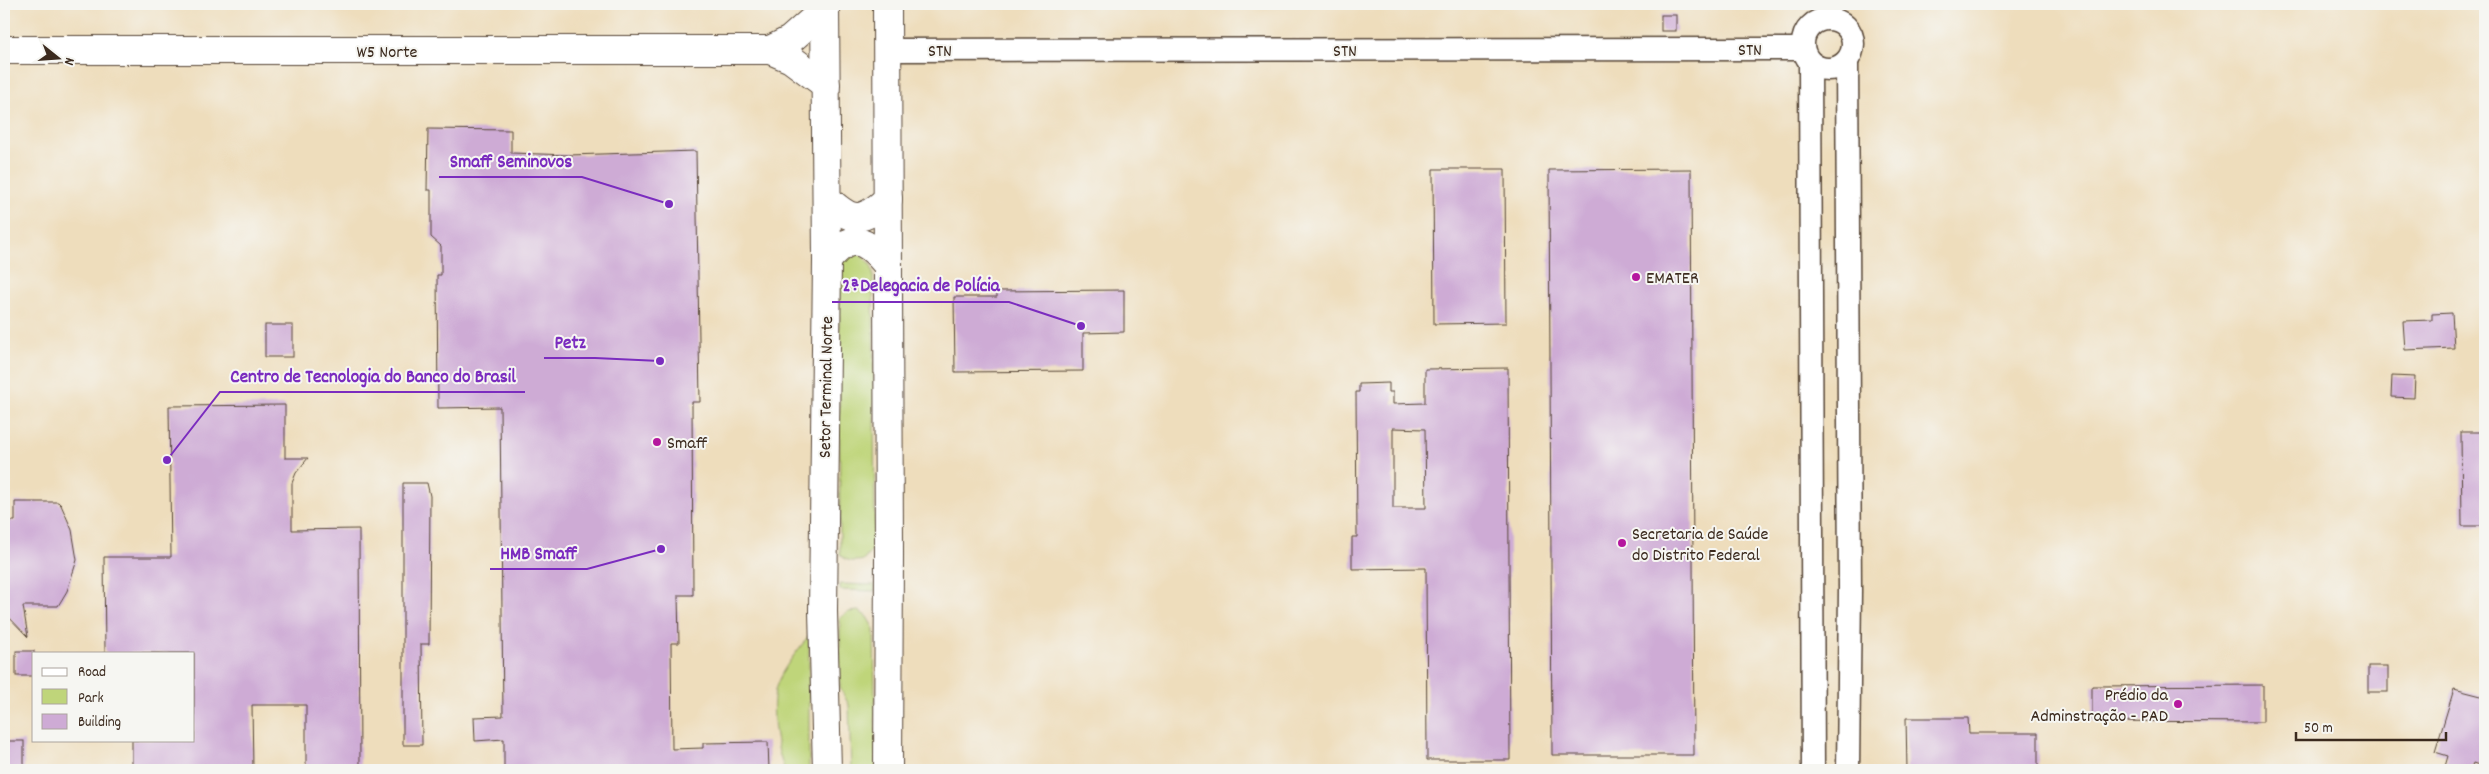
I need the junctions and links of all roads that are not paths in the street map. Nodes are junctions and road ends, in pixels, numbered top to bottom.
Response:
1 (887, 4) edge
2 (1807, 4) edge
3 (825, 6) edge
4 (1843, 14) edge
5 (1806, 46) junction
6 (4, 50) edge
7 (770, 50) junction
8 (887, 50) junction
9 (1847, 62) junction
10 (826, 85) junction
11 (827, 198) junction
12 (888, 199) junction
13 (827, 261) junction
14 (888, 266) junction
15 (827, 770) edge
16 (888, 770) edge
17 (1813, 770) edge
18 (1848, 770) edge

1 - 8 main road
2 - 5 street
3 - 7 main road, W5 Norte
3 - 10 main road, Setor Terminal Norte
4 - 5 street
4 - 9 street
5 - 8 street, STN
5 - 9 street
5 - 17 street
6 - 7 main road, W5 Norte
7 - 10 main road, W5 Norte
8 - 12 main road
9 - 18 street
10 - 11 main road, Setor Terminal Norte
11 - 12 main road
11 - 13 main road, Setor Terminal Norte
12 - 14 main road
13 - 14 main road
13 - 15 main road, Setor Terminal Norte
14 - 16 main road

